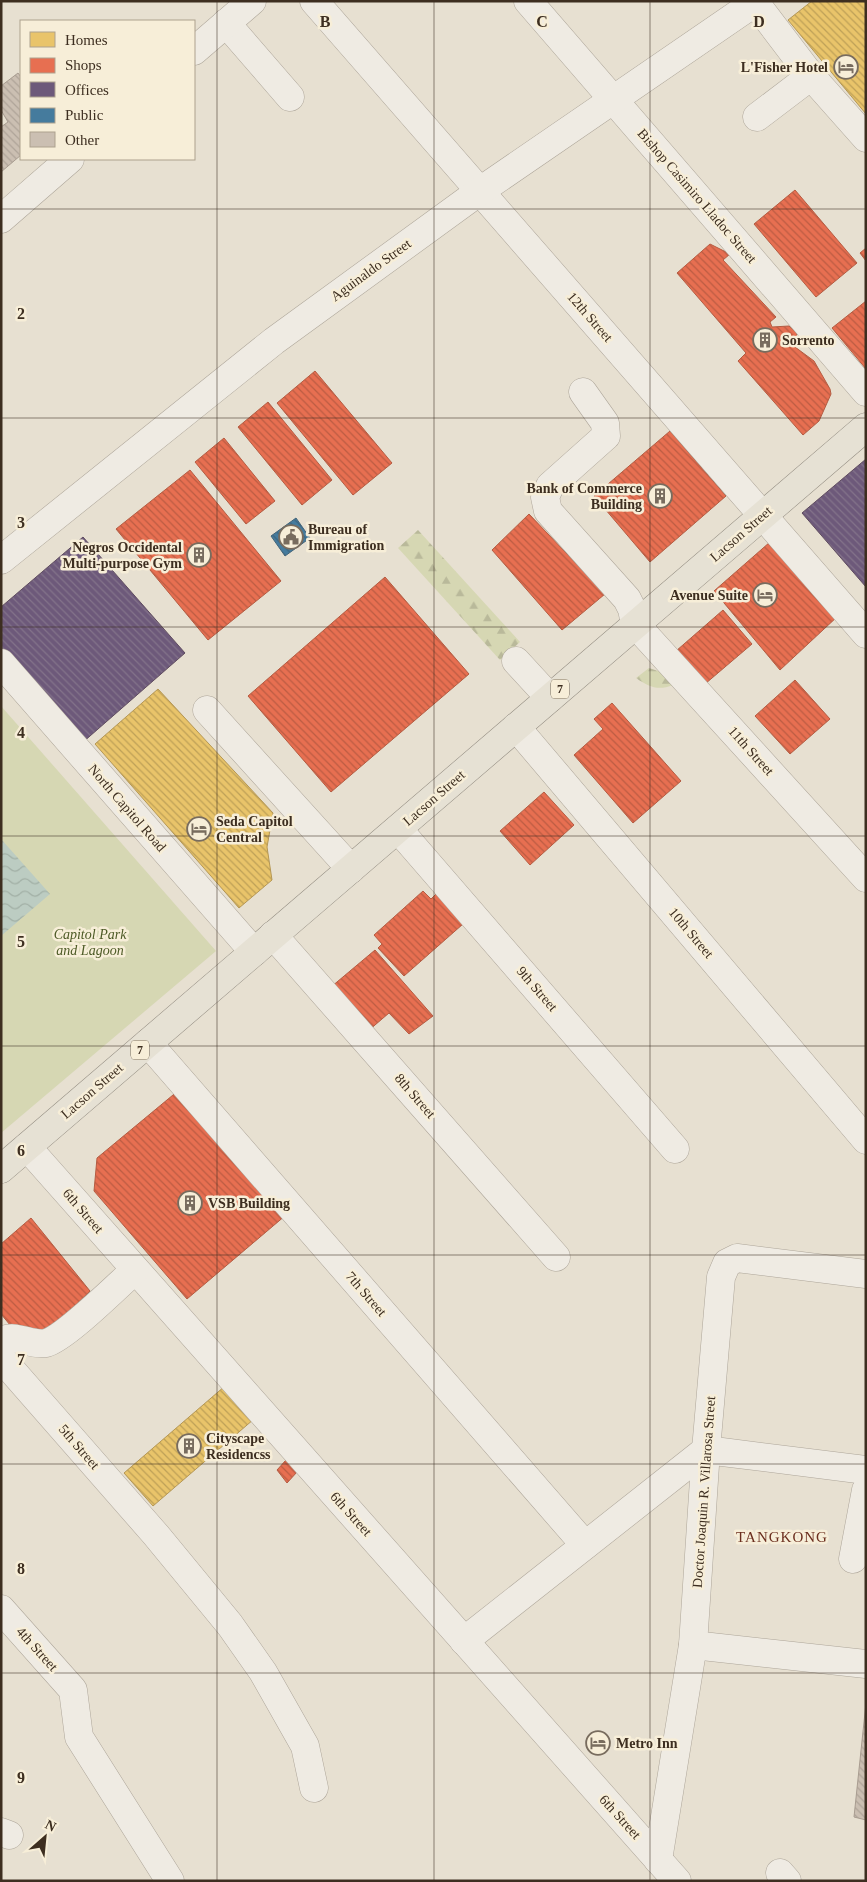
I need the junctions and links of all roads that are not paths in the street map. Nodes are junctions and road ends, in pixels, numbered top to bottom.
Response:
1 (252, 1) edge
2 (314, 1) edge
3 (528, 1) edge
4 (755, 2) edge
5 (226, 23) junction
6 (195, 50) edge
7 (811, 76) junction
8 (290, 97) dead end
9 (614, 100) junction
10 (757, 117) dead end
11 (866, 138) edge
12 (69, 160) edge
13 (480, 191) junction
14 (1, 219) edge
15 (583, 392) dead end
16 (866, 392) edge
17 (866, 426) edge
18 (763, 515) junction
19 (1, 560) edge
20 (636, 624) junction
21 (866, 634) edge
22 (516, 661) dead end
23 (1, 663) edge
24 (550, 698) junction
25 (207, 710) dead end
26 (516, 727) junction
27 (398, 829) junction
28 (351, 869) junction
29 (866, 878) edge
30 (264, 944) junction
31 (148, 1043) junction
32 (866, 1140) edge
33 (27, 1148) junction
34 (675, 1149) dead end
35 (1, 1170) edge
36 (556, 1257) dead end
37 (135, 1270) junction
38 (866, 1274) edge
39 (1, 1341) edge
40 (1, 1358) edge
41 (706, 1450) junction
42 (866, 1470) edge
43 (866, 1490) edge
44 (585, 1545) junction
45 (853, 1559) dead end
46 (1, 1609) edge
47 (464, 1641) junction
48 (692, 1645) junction
49 (866, 1664) edge
50 (314, 1788) dead end
51 (658, 1860) junction
52 (170, 1881) edge
53 (677, 1881) edge

1 - 5 street
2 - 13 street, 12th Street
3 - 9 street, Bishop Casimiro Lladoc Street
4 - 7 street
4 - 9 street, Aguinaldo Street
5 - 6 street
5 - 8 street
7 - 10 street
7 - 11 street
9 - 13 street, Aguinaldo Street
9 - 16 street, Bishop Casimiro Lladoc Street
12 - 14 street
13 - 18 street, 12th Street
13 - 19 street, Aguinaldo Street
15 - 20 street
17 - 18 main road, Lacson Street / 7
18 - 20 main road, Lacson Street / 7
18 - 21 street, 12th Street
20 - 24 main road, Lacson Street / 7
20 - 29 street, 11th Street
22 - 24 street
23 - 30 street, North Capitol Road
24 - 26 main road, Lacson Street / 7
25 - 28 street
26 - 27 main road, Lacson Street / 7
26 - 32 street, 10th Street
27 - 28 main road, Lacson Street / 7
27 - 34 street, 9th Street
28 - 30 main road, Lacson Street / 7
30 - 31 main road, Lacson Street / 7
30 - 36 street, 8th Street
31 - 33 main road, Lacson Street / 7
31 - 44 street, 7th Street
33 - 35 main road, Lacson Street / 7
33 - 37 street, 6th Street
37 - 39 street
37 - 47 street, 6th Street
38 - 41 street, Doctor Joaquin R. Villarosa Street
40 - 50 street, 5th Street
41 - 42 street
41 - 44 street
41 - 48 street, Doctor Joaquin R. Villarosa Street
43 - 45 street
44 - 47 street
46 - 52 street, 4th Street
47 - 51 street, 6th Street
48 - 49 street
48 - 51 street, Doctor Joaquin R. Villarosa Street
51 - 53 street, 6th Street

